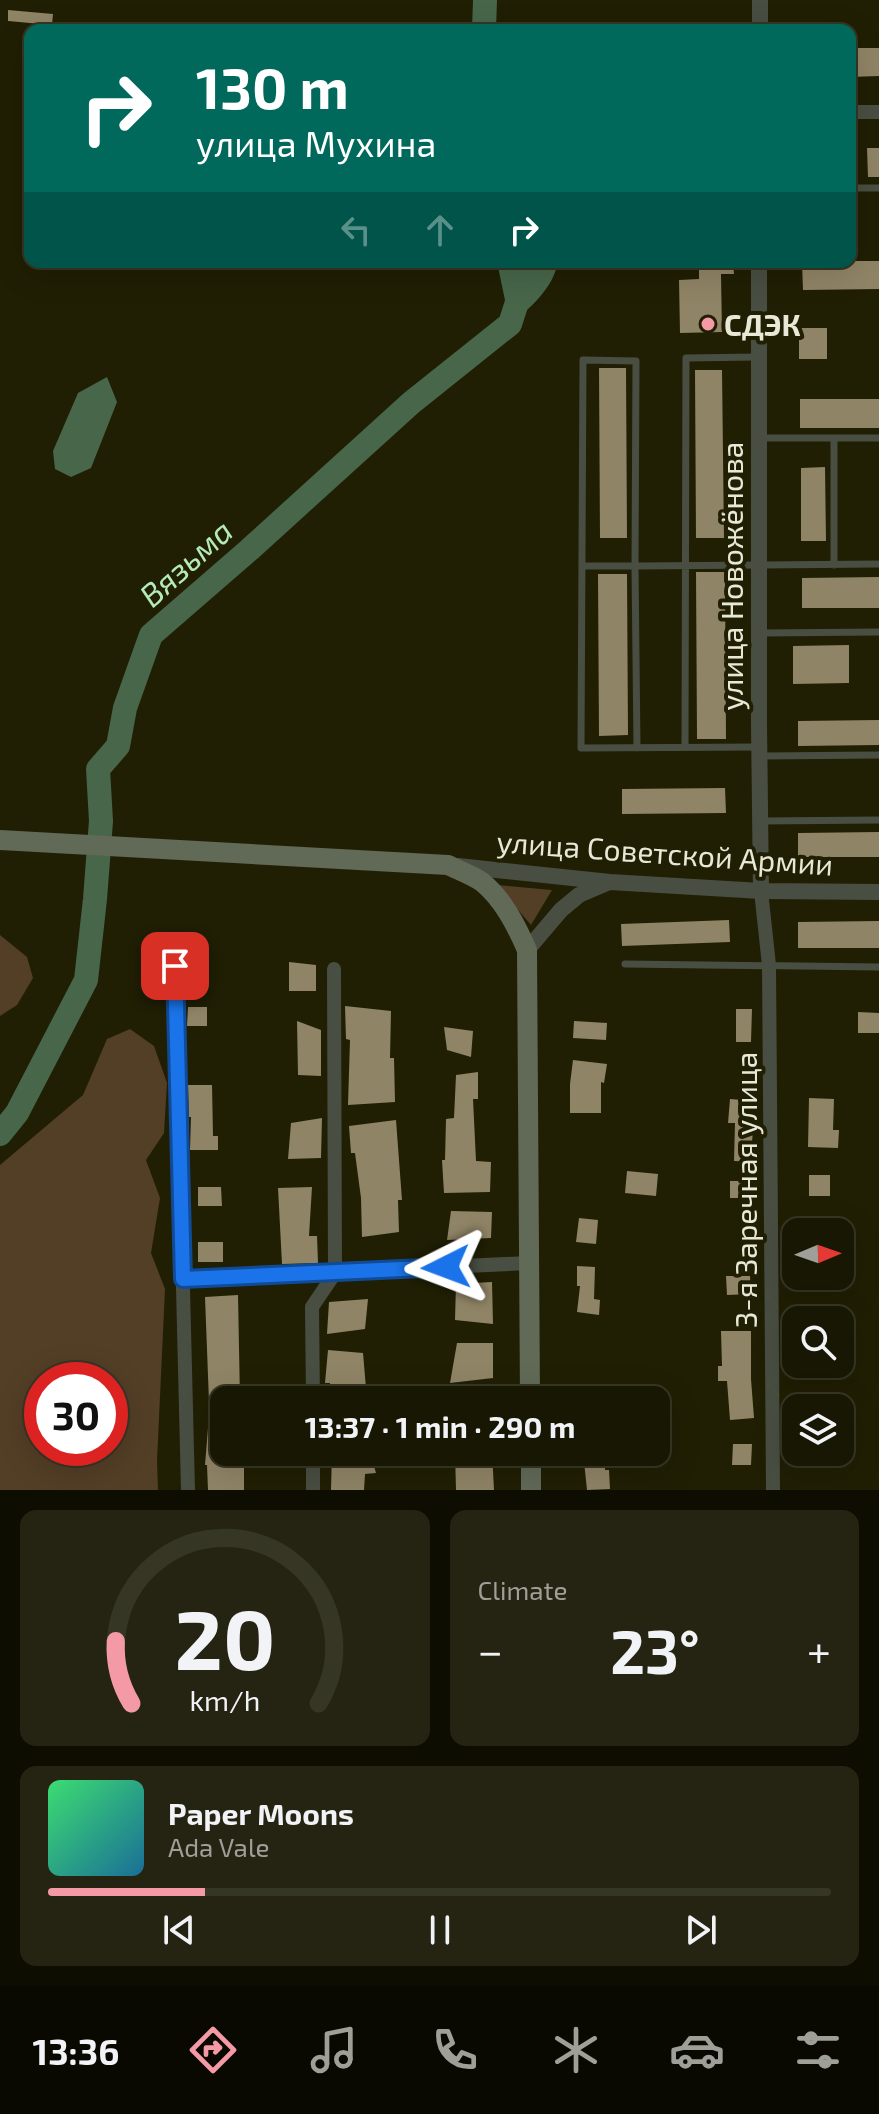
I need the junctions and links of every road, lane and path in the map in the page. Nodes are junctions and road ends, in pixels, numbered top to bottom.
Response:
1 (760, 0) edge
2 (760, 24) edge
3 (856, 112) edge
4 (879, 112) edge
5 (856, 188) edge
6 (879, 188) edge
7 (759, 268) edge
8 (759, 357) junction
9 (759, 438) junction
10 (834, 438) junction
11 (879, 438) edge
12 (879, 564) edge
13 (834, 565) junction
14 (582, 566) junction
15 (635, 566) junction
16 (685, 566) junction
17 (759, 566) junction
18 (879, 632) edge
19 (759, 633) junction
20 (685, 747) junction
21 (637, 748) junction
22 (759, 752) junction
23 (879, 755) edge
24 (879, 820) edge
25 (760, 821) junction
26 (0, 840) edge
27 (448, 865) junction
28 (610, 882) junction
29 (761, 891) junction
30 (879, 892) edge
31 (527, 950) junction
32 (625, 964) dead end
33 (769, 965) junction
34 (175, 966) dead end
35 (879, 967) edge
36 (334, 969) dead end
37 (529, 1263) junction
38 (335, 1273) junction
39 (183, 1279) junction
40 (313, 1386) edge
41 (530, 1386) edge
42 (313, 1466) edge
43 (531, 1466) edge
44 (188, 1490) edge
45 (313, 1490) edge
46 (531, 1490) edge
47 (773, 1490) edge

1 - 2 street
3 - 4 street
5 - 6 lane
7 - 8 street, улица Новожёнова
8 - 9 street, улица Новожёнова
8 - 16 lane
9 - 10 lane
9 - 17 street, улица Новожёнова
10 - 11 lane
10 - 13 lane
12 - 13 lane
13 - 17 lane
14 - 15 lane
14 - 15 lane
14 - 21 lane
15 - 16 lane
15 - 21 lane
16 - 17 lane
16 - 20 lane
17 - 19 street, улица Новожёнова
18 - 19 lane
19 - 22 street, улица Новожёнова
20 - 21 lane
20 - 22 lane
22 - 23 lane
22 - 25 street, улица Новожёнова
24 - 25 lane
25 - 29 street, улица Новожёнова
26 - 27 main road
27 - 28 street, улица Советской Армии
27 - 31 main road
28 - 29 street, улица Советской Армии
28 - 31 street
29 - 30 street, улица Советской Армии
29 - 33 street, 3-я Заречная улица
31 - 37 main road
32 - 33 lane
33 - 35 lane
33 - 47 street, 3-я Заречная улица
34 - 39 street
36 - 38 street
37 - 38 street
37 - 41 main road
38 - 39 street
38 - 40 street
39 - 44 street
42 - 45 street
43 - 46 main road

